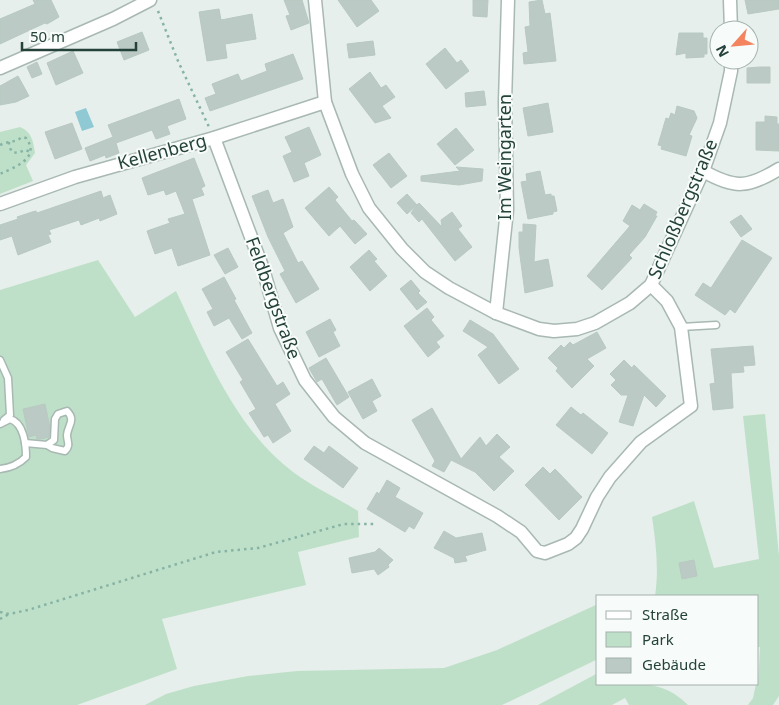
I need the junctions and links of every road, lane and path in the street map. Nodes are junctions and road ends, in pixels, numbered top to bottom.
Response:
1 (315, 0) edge
2 (508, 0) edge
3 (730, 0) edge
4 (154, 4) edge
5 (731, 20) edge
6 (0, 68) edge
7 (731, 70) edge
8 (325, 102) junction
9 (214, 138) junction
10 (9, 142) junction
11 (0, 145) edge
12 (31, 152) junction
13 (779, 169) edge
14 (703, 172) junction
15 (0, 174) edge
16 (0, 204) edge
17 (651, 285) junction
18 (496, 312) junction
19 (716, 325) dead end
20 (681, 327) junction
21 (0, 360) edge
22 (2, 422) edge
23 (25, 443) junction
24 (47, 445) junction
25 (0, 469) edge
26 (375, 524) dead end
27 (0, 612) edge
28 (9, 614) junction
29 (0, 619) edge

1 - 8 street, Schloßbergstraße
2 - 18 street, Im Weingarten
3 - 5 street
4 - 6 street
4 - 9 path
7 - 14 street, Schloßbergstraße
8 - 9 street, Kellenberg
8 - 18 street, Schloßbergstraße
9 - 16 street, Kellenberg
9 - 20 street, Feldbergstraße
10 - 11 path
10 - 12 path
10 - 12 path
12 - 15 path
13 - 14 street
14 - 17 street, Schloßbergstraße
17 - 18 street, Schloßbergstraße
17 - 20 street
19 - 20 lane
21 - 22 lane
22 - 23 lane
23 - 24 lane
23 - 25 lane
24 - 24 lane
26 - 28 path
27 - 28 path
28 - 29 path

